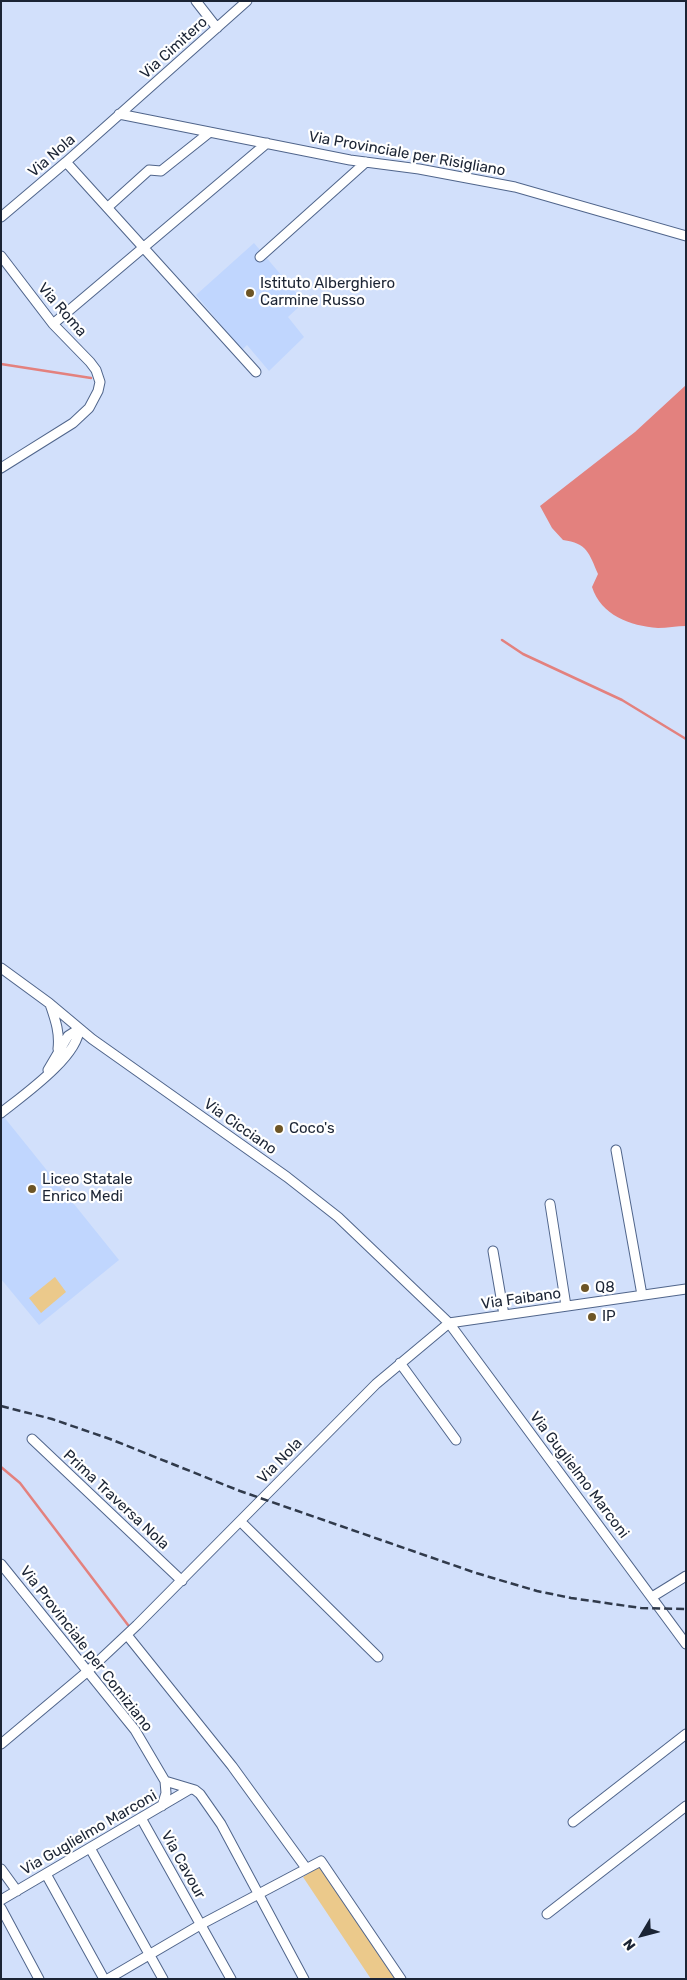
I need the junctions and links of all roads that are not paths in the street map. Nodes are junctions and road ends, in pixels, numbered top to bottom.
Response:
1 (196, 1) edge
2 (247, 1) edge
3 (217, 28) junction
4 (119, 114) junction
5 (210, 132) junction
6 (267, 144) junction
7 (66, 162) junction
8 (366, 162) junction
9 (108, 207) junction
10 (1, 217) edge
11 (686, 236) edge
12 (144, 247) junction
13 (1, 256) edge
14 (260, 257) dead end
15 (53, 324) junction
16 (256, 372) dead end
17 (1, 468) edge
18 (1, 968) edge
19 (49, 1004) junction
20 (79, 1029) junction
21 (92, 1039) junction
22 (58, 1052) junction
23 (69, 1052) junction
24 (44, 1078) junction
25 (1, 1113) edge
26 (616, 1150) dead end
27 (550, 1204) dead end
28 (493, 1251) dead end
29 (686, 1289) edge
30 (642, 1295) junction
31 (566, 1306) junction
32 (504, 1315) junction
33 (449, 1323) junction
34 (400, 1364) junction
35 (32, 1439) dead end
36 (456, 1440) dead end
37 (241, 1522) junction
38 (1, 1564) edge
39 (686, 1576) edge
40 (182, 1581) junction
41 (652, 1597) junction
42 (128, 1634) junction
43 (686, 1644) edge
44 (378, 1657) dead end
45 (88, 1670) junction
46 (686, 1734) edge
47 (1, 1744) edge
48 (164, 1781) junction
49 (190, 1789) junction
50 (162, 1806) junction
51 (686, 1806) edge
52 (141, 1818) junction
53 (573, 1822) dead end
54 (90, 1848) junction
55 (306, 1868) junction
56 (1, 1869) edge
57 (46, 1874) junction
58 (16, 1891) junction
59 (258, 1894) junction
60 (1, 1900) edge
61 (1, 1908) edge
62 (546, 1914) dead end
63 (200, 1925) junction
64 (149, 1953) junction
65 (39, 1979) edge
66 (106, 1979) edge
67 (163, 1979) edge
68 (231, 1979) edge
69 (304, 1979) edge
70 (401, 1979) edge

1 - 3 street
2 - 3 street, Via Cimitero
3 - 4 street, Via Cimitero
4 - 5 street, Via Provinciale per Risigliano
4 - 7 street, Via Nola
5 - 6 street, Via Provinciale per Risigliano
5 - 9 street
6 - 8 street, Via Provinciale per Risigliano
6 - 12 street
7 - 9 street
7 - 10 street, Via Nola
8 - 11 street, Via Provinciale per Risigliano
8 - 14 street
9 - 12 street
12 - 15 street
12 - 16 street
13 - 15 street, Via Roma
15 - 17 street, Via Roma
18 - 19 street, Via Cicciano
19 - 20 street, Via Cicciano
19 - 22 street
20 - 21 street, Via Cicciano
20 - 22 street
20 - 23 street
21 - 23 street
21 - 33 street, Via Cicciano
22 - 24 street
23 - 24 street
24 - 25 street
26 - 30 street
27 - 31 street
28 - 32 street
29 - 30 street, Via Faibano
30 - 31 street, Via Faibano
31 - 32 street, Via Faibano
32 - 33 street, Via Faibano
33 - 34 street, Via Nola
33 - 41 street, Via Guglielmo Marconi
34 - 36 street
34 - 37 street, Via Nola
35 - 40 street, Prima Traversa Nola
37 - 40 street, Via Nola
37 - 44 street
38 - 45 street, Via Provinciale per Comiziano
39 - 41 street
40 - 42 street, Via Nola
41 - 43 street, Via Guglielmo Marconi
42 - 45 street
42 - 55 street
45 - 47 street
45 - 48 street, Via Provinciale per Comiziano
46 - 53 street
48 - 49 street
48 - 50 street
49 - 50 street, Via Guglielmo Marconi
49 - 59 street
50 - 52 street, Via Guglielmo Marconi
51 - 62 street
52 - 54 street, Via Guglielmo Marconi
52 - 63 street, Via Cavour
54 - 57 street, Via Guglielmo Marconi
54 - 64 street
55 - 59 street
55 - 70 street
56 - 58 street
57 - 58 street, Via Guglielmo Marconi
57 - 66 street
58 - 60 street, Via Guglielmo Marconi
59 - 63 street
59 - 69 street
61 - 65 street
63 - 64 street
63 - 68 street, Via Cavour
64 - 66 street
64 - 67 street

